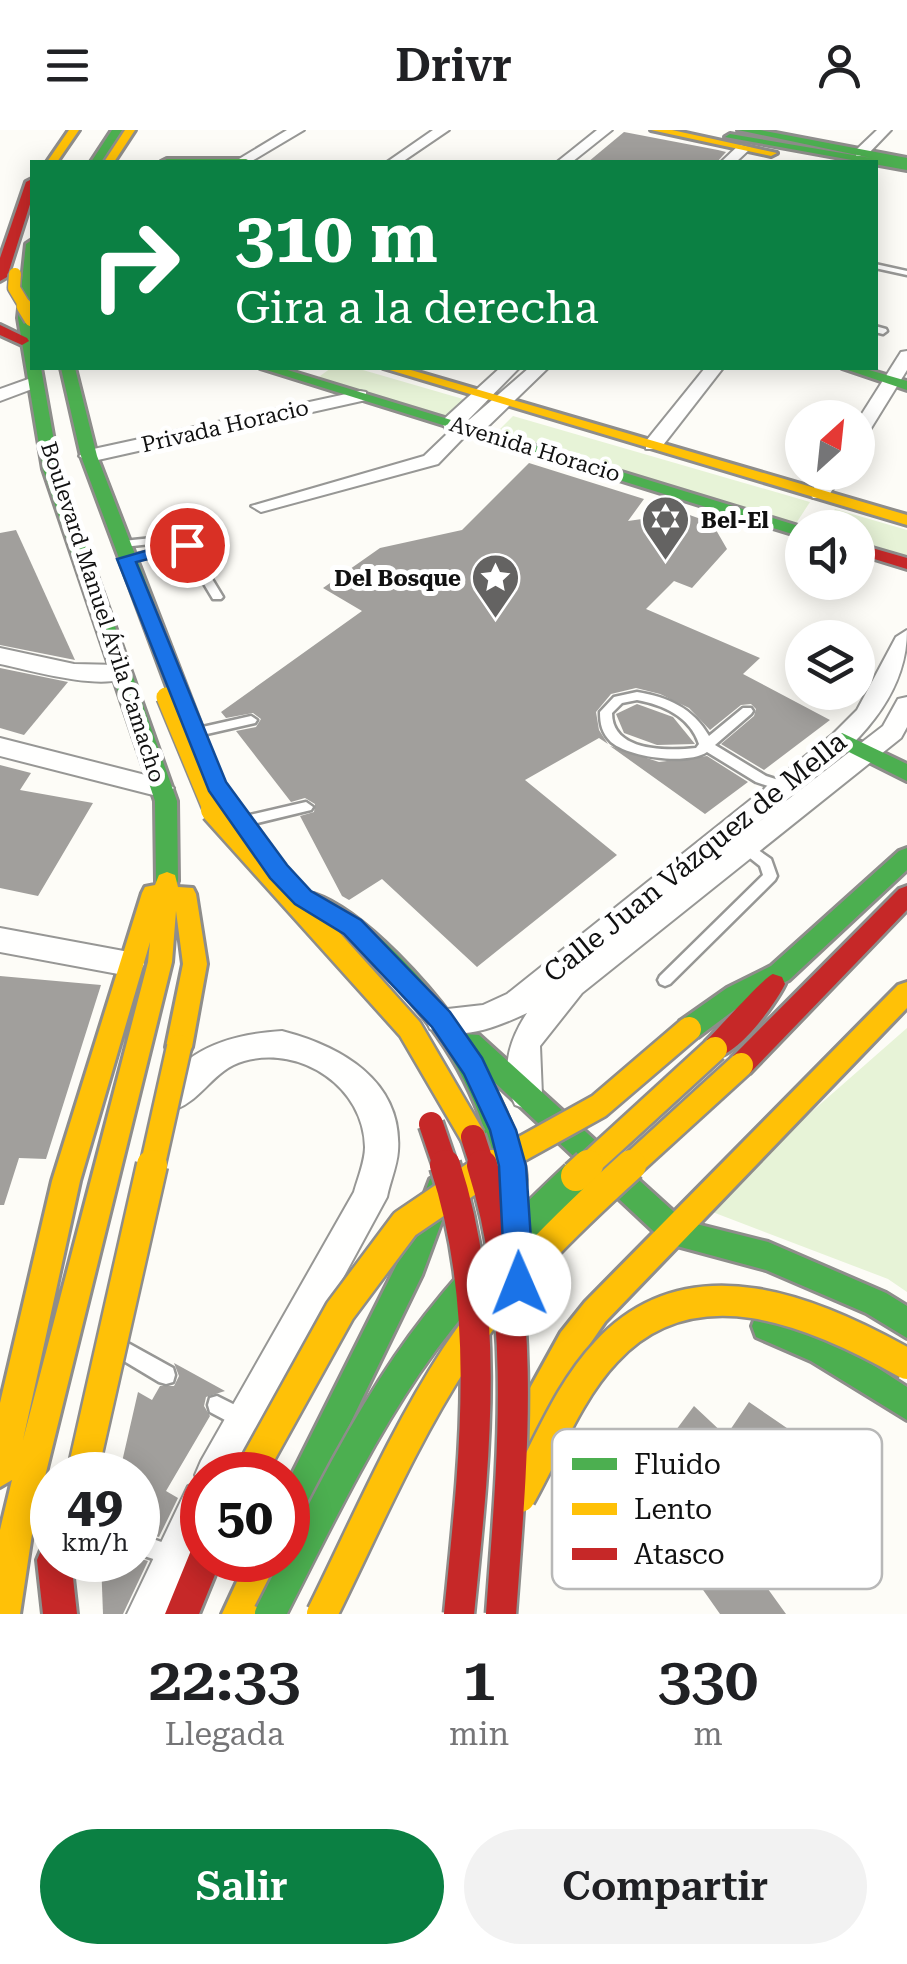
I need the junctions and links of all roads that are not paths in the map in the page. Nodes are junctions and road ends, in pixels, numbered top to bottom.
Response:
1 (113, 130) edge
2 (130, 130) edge
3 (276, 130) edge
4 (297, 130) edge
5 (442, 130) edge
6 (606, 130) edge
7 (656, 130) edge
8 (697, 130) edge
9 (884, 130) edge
10 (80, 131) edge
11 (755, 142) edge
12 (46, 160) edge
13 (54, 160) edge
14 (73, 160) edge
15 (94, 160) edge
16 (110, 160) edge
17 (238, 160) edge
18 (240, 160) edge
19 (397, 160) edge
20 (567, 160) edge
21 (812, 160) edge
22 (846, 160) edge
23 (846, 160) edge
24 (853, 160) edge
25 (868, 160) edge
26 (878, 165) edge
27 (878, 166) edge
28 (907, 170) edge
29 (30, 188) edge
30 (30, 212) edge
31 (30, 257) edge
32 (878, 267) edge
33 (1, 270) edge
34 (907, 273) edge
35 (0, 305) edge
36 (30, 316) edge
37 (20, 345) edge
38 (878, 360) edge
39 (58, 370) edge
40 (68, 370) edge
41 (397, 370) edge
42 (509, 370) edge
43 (536, 370) edge
44 (712, 370) edge
45 (875, 370) edge
46 (298, 372) edge
47 (902, 372) edge
48 (0, 396) edge
49 (360, 396) junction
50 (493, 398) junction
51 (875, 410) edge
52 (460, 428) junction
53 (653, 445) junction
54 (89, 456) junction
55 (823, 490) edge
56 (820, 494) junction
57 (261, 506) dead end
58 (907, 520) edge
59 (785, 527) edge
60 (124, 552) junction
61 (875, 554) edge
62 (907, 564) edge
63 (217, 598) dead end
64 (907, 636) edge
65 (0, 656) edge
66 (118, 674) junction
67 (907, 705) edge
68 (748, 711) dead end
69 (867, 715) junction
70 (251, 720) dead end
71 (194, 733) junction
72 (900, 736) edge
73 (706, 745) junction
74 (855, 745) junction
75 (0, 747) edge
76 (907, 773) edge
77 (794, 792) junction
78 (170, 795) junction
79 (306, 807) dead end
80 (240, 822) junction
81 (736, 839) junction
82 (907, 857) edge
83 (907, 895) edge
84 (303, 898) junction
85 (0, 940) edge
86 (130, 964) junction
87 (780, 974) junction
88 (563, 977) junction
89 (666, 980) dead end
90 (907, 992) edge
91 (441, 1020) junction
92 (141, 1031) junction
93 (526, 1095) junction
94 (418, 1097) dead end
95 (144, 1150) junction
96 (676, 1234) junction
97 (907, 1323) edge
98 (100, 1336) junction
99 (572, 1343) junction
100 (907, 1364) edge
101 (166, 1375) dead end
102 (907, 1405) edge
103 (527, 1424) junction
104 (560, 1429) edge
105 (552, 1442) edge
106 (72, 1452) edge
107 (87, 1452) edge
108 (221, 1452) edge
109 (262, 1452) edge
110 (310, 1470) edge
111 (0, 1471) edge
112 (172, 1553) edge
113 (56, 1582) edge
114 (73, 1582) edge
115 (254, 1582) edge
116 (446, 1604) edge
117 (3, 1614) edge
118 (60, 1614) edge
119 (75, 1614) edge
120 (148, 1614) edge
121 (182, 1614) edge
122 (238, 1614) edge
123 (270, 1614) edge
124 (322, 1614) edge
125 (501, 1614) edge
126 (517, 1614) edge

1 - 15 main road
2 - 16 main road
3 - 17 street
4 - 18 street
5 - 19 street
6 - 20 street
7 - 11 main road
8 - 11 main road
9 - 25 street
10 - 12 main road
10 - 13 main road
10 - 14 main road
11 - 21 main road
11 - 22 main road
11 - 23 main road
11 - 24 main road
26 - 28 main road
27 - 28 main road
29 - 33 main road
30 - 36 main road, bridge
31 - 37 main road, Boulevard Manuel Ávila Camacho
32 - 34 lane
35 - 37 main road
37 - 48 street
37 - 66 main road, Boulevard Manuel Ávila Camacho
37 - 78 main road
38 - 47 main road
39 - 125 main road, bridge
40 - 54 main road, Boulevard Manuel Ávila Camacho
41 - 50 main road, Avenida Horacio
42 - 50 street
43 - 50 street
44 - 53 street
45 - 47 main road
46 - 49 main road, Avenida Horacio
47 - 51 street
49 - 52 main road, Avenida Horacio
49 - 54 street, Privada Horacio
50 - 52 street
50 - 53 main road, Avenida Horacio
52 - 57 street
52 - 59 main road, Avenida Horacio
53 - 56 main road, Avenida Horacio
54 - 60 main road, Boulevard Manuel Ávila Camacho
55 - 56 street
56 - 58 main road, Avenida Horacio
60 - 63 lane
60 - 71 main road, Boulevard Manuel Ávila Camacho
61 - 62 main road
64 - 69 street, Calle Juan Vázquez de Mella
65 - 66 street
66 - 78 main road, Boulevard Manuel Ávila Camacho
67 - 72 street, Calle Juan Vázquez de Mella
68 - 73 lane
69 - 72 street
69 - 74 street, Calle Juan Vázquez de Mella
70 - 71 lane
71 - 80 main road, Boulevard Manuel Ávila Camacho
72 - 74 street, Calle Juan Vázquez de Mella
73 - 73 lane
73 - 77 lane
74 - 76 main road
74 - 77 street, Calle Juan Vázquez de Mella
75 - 78 street
77 - 81 street, Calle Juan Vázquez de Mella
78 - 86 main road, Boulevard Manuel Ávila Camacho
78 - 92 main road, Boulevard Manuel Ávila Camacho
78 - 107 main road, bridge
79 - 80 lane
80 - 84 main road, Boulevard Manuel Ávila Camacho
81 - 88 street, Calle Juan Vázquez de Mella
81 - 89 lane
82 - 87 main road
83 - 124 main road, bridge
84 - 91 main road, Boulevard Manuel Ávila Camacho
84 - 110 main road, Boulevard Manuel Ávila Camacho
85 - 86 street
86 - 111 main road, Boulevard Manuel Ávila Camacho
87 - 109 main road, bridge
87 - 123 main road, bridge
88 - 91 street, Calle Juan Vázquez de Mella
88 - 93 street, Calle Juan Vázquez de Mella
90 - 96 main road
91 - 93 main road
91 - 103 main road, Boulevard Manuel Ávila Camacho
92 - 95 main road
92 - 117 main road, Boulevard Manuel Ávila Camacho
93 - 96 main road
94 - 116 main road, bridge
95 - 98 main road
95 - 108 street
96 - 97 main road
96 - 99 main road
98 - 101 lane
98 - 106 main road
99 - 102 main road
99 - 103 main road
100 - 104 main road, bridge
103 - 116 main road
103 - 126 main road, Boulevard Manuel Ávila Camacho
105 - 116 main road, bridge
112 - 120 street
112 - 121 main road
113 - 118 main road
114 - 119 main road
115 - 122 main road

